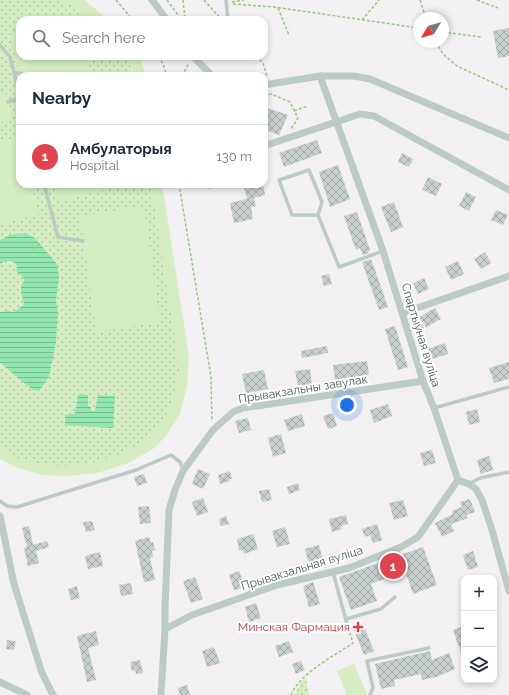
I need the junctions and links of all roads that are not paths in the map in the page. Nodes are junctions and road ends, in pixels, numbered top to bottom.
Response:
1 (152, 0) edge
2 (226, 2) edge
3 (164, 16) edge
4 (228, 16) edge
5 (0, 45) edge
6 (6, 52) junction
7 (0, 53) edge
8 (197, 60) edge
9 (208, 72) edge
10 (14, 73) joint
11 (320, 76) junction
12 (16, 81) edge
13 (268, 85) edge
14 (16, 99) edge
15 (8, 102) dead end
16 (338, 122) junction
17 (509, 138) edge
18 (268, 145) edge
19 (45, 188) edge
20 (509, 190) edge
21 (318, 215) junction
22 (84, 241) dead end
23 (383, 251) junction
24 (509, 276) edge
25 (403, 313) junction
26 (423, 381) junction
27 (509, 387) edge
28 (434, 408) junction
29 (183, 471) junction
30 (509, 472) edge
31 (458, 480) junction
32 (469, 484) junction
33 (0, 500) edge
34 (0, 516) edge
35 (333, 572) junction
36 (509, 592) edge
37 (395, 597) dead end
38 (346, 619) junction
39 (347, 624) road end
40 (165, 629) junction
41 (429, 648) dead end
42 (0, 682) edge
43 (27, 695) edge
44 (54, 695) edge
45 (161, 695) edge
46 (370, 695) edge

1 - 3 street
2 - 4 lane
5 - 6 lane
6 - 7 lane
6 - 10 lane
8 - 9 street
10 - 12 lane
11 - 13 street
11 - 16 street, Спартыўная вуліца
11 - 17 street
14 - 15 lane
16 - 18 street
16 - 20 street
16 - 23 street, Спартыўная вуліца
19 - 22 lane
21 - 21 lane
21 - 23 lane
23 - 25 street, Спартыўная вуліца
24 - 25 street
25 - 26 street, Спартыўная вуліца
26 - 28 street, Спартыўная вуліца
26 - 29 street, Прывакзальны завулак
27 - 28 lane
28 - 31 street, Спартыўная вуліца
29 - 33 lane
29 - 40 street, Прывакзальны завулак
30 - 32 lane
31 - 32 street
31 - 35 street, Прывакзальная вуліца
32 - 36 street
34 - 44 street
35 - 38 lane
35 - 40 street, Прывакзальная вуліца
37 - 38 lane
38 - 39 lane
40 - 45 street
41 - 46 lane
42 - 43 street

